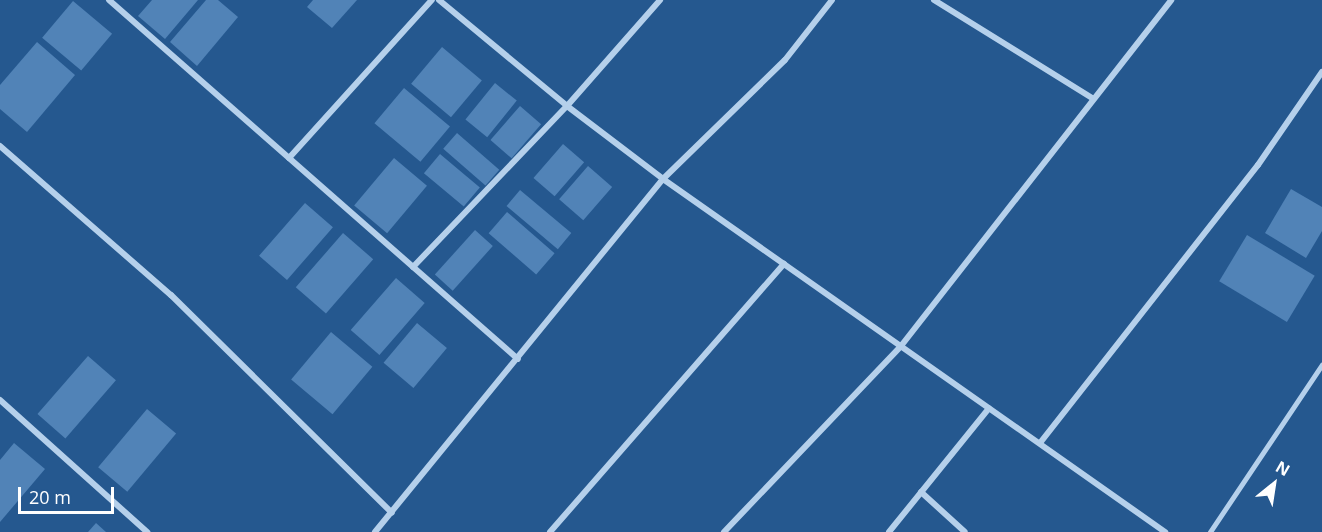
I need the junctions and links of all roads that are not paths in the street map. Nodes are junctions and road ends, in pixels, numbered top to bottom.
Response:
1 (109, 0) edge
2 (432, 0) edge
3 (439, 0) edge
4 (660, 0) edge
5 (832, 0) edge
6 (934, 0) edge
7 (1171, 0) edge
8 (1322, 72) edge
9 (1092, 98) junction
10 (567, 106) junction
11 (0, 146) edge
12 (289, 158) junction
13 (663, 178) junction
14 (784, 264) junction
15 (413, 267) junction
16 (901, 346) junction
17 (518, 359) junction
18 (1322, 365) edge
19 (0, 400) edge
20 (989, 408) junction
21 (1040, 443) junction
22 (921, 492) junction
23 (392, 513) junction
24 (147, 532) edge
25 (375, 532) edge
26 (550, 532) edge
27 (724, 532) edge
28 (890, 532) edge
29 (965, 532) edge
30 (1165, 532) edge
31 (1210, 532) edge

1 - 12 street
2 - 12 street
3 - 10 street
4 - 10 street
5 - 13 street
6 - 9 street
7 - 9 street
8 - 21 street
9 - 16 street
10 - 13 street
10 - 15 street
11 - 23 street
12 - 15 street
13 - 14 street
13 - 17 street
14 - 16 street
14 - 26 street
15 - 17 street
16 - 20 street
16 - 27 street
17 - 23 street
18 - 31 lane
19 - 24 street
20 - 21 street
20 - 22 street
21 - 30 street
22 - 28 street
22 - 29 street
23 - 25 street

